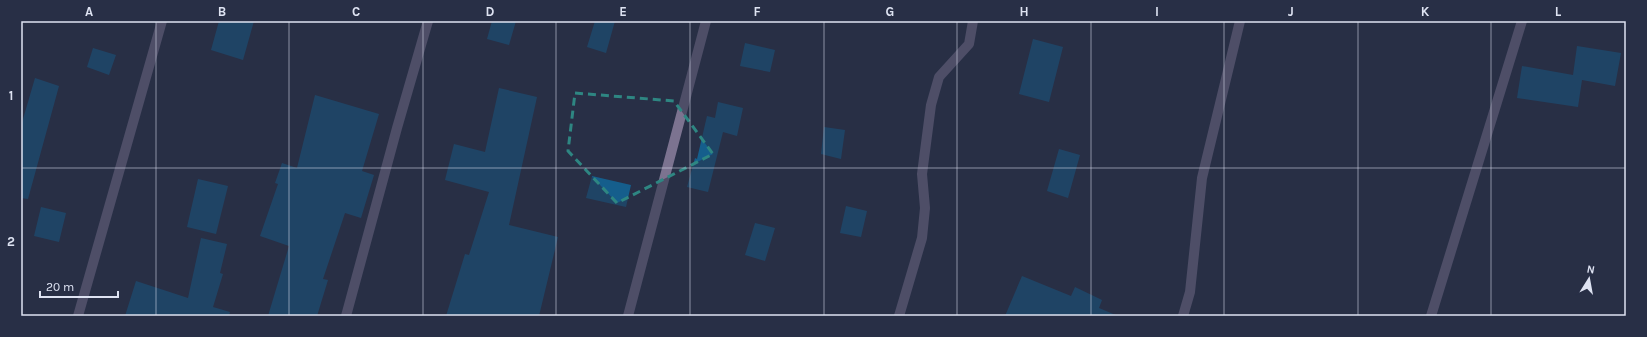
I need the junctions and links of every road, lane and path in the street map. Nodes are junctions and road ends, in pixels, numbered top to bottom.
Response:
1 (162, 21) edge
2 (428, 21) edge
3 (706, 21) edge
4 (973, 21) edge
5 (1240, 21) edge
6 (1522, 21) edge
7 (78, 316) edge
8 (346, 316) edge
9 (628, 316) edge
10 (899, 316) edge
11 (1183, 316) edge
12 (1431, 316) edge

1 - 7 street
2 - 8 street
3 - 9 street
4 - 10 street
5 - 11 street
6 - 12 street

